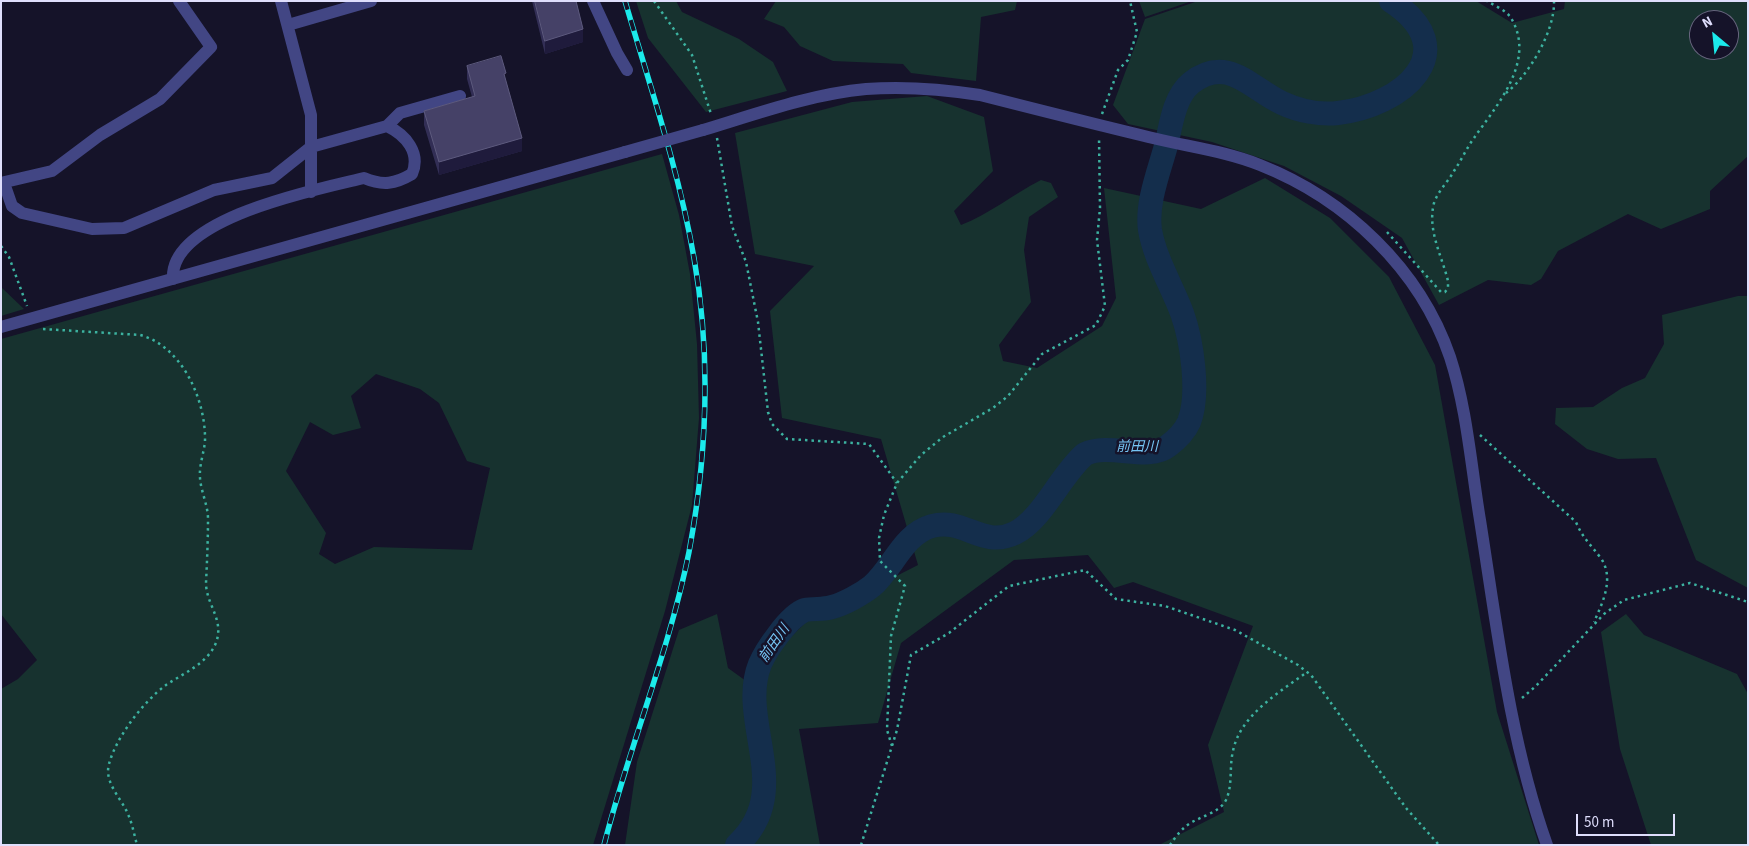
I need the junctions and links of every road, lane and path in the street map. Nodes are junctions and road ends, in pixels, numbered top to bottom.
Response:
1 (179, 1) edge
2 (281, 1) edge
3 (371, 1) edge
4 (593, 1) edge
5 (654, 1) edge
6 (1130, 1) edge
7 (1487, 1) edge
8 (1554, 1) edge
9 (288, 25) junction
10 (628, 70) dead end
11 (1505, 94) junction
12 (460, 96) dead end
13 (1099, 125) junction
14 (387, 126) junction
15 (716, 126) junction
16 (312, 147) junction
17 (2, 183) edge
18 (311, 192) junction
19 (1385, 230) dead end
20 (1, 246) edge
21 (173, 279) junction
22 (31, 319) junction
23 (1, 327) edge
24 (1464, 423) junction
25 (897, 483) junction
26 (1748, 602) edge
27 (1593, 626) junction
28 (1307, 672) junction
29 (1511, 706) junction
30 (892, 746) junction
31 (137, 845) edge
32 (861, 845) edge
33 (1170, 845) edge
34 (1440, 845) edge
35 (1547, 845) edge

1 - 17 street
2 - 9 street
3 - 9 street
4 - 10 street
5 - 15 path
6 - 13 path
7 - 11 path
8 - 11 path
9 - 16 street
11 - 19 path
12 - 14 street
13 - 15 street
13 - 24 street
13 - 25 path
14 - 16 street
14 - 18 street
15 - 21 street, bridge
15 - 25 path
16 - 17 street
16 - 18 street
18 - 21 street
20 - 22 path
21 - 22 street
22 - 23 street
22 - 31 path
24 - 27 path
24 - 29 street
25 - 30 path
26 - 27 path
27 - 29 path
28 - 30 path
28 - 33 path
28 - 34 path
29 - 35 street
30 - 32 path

